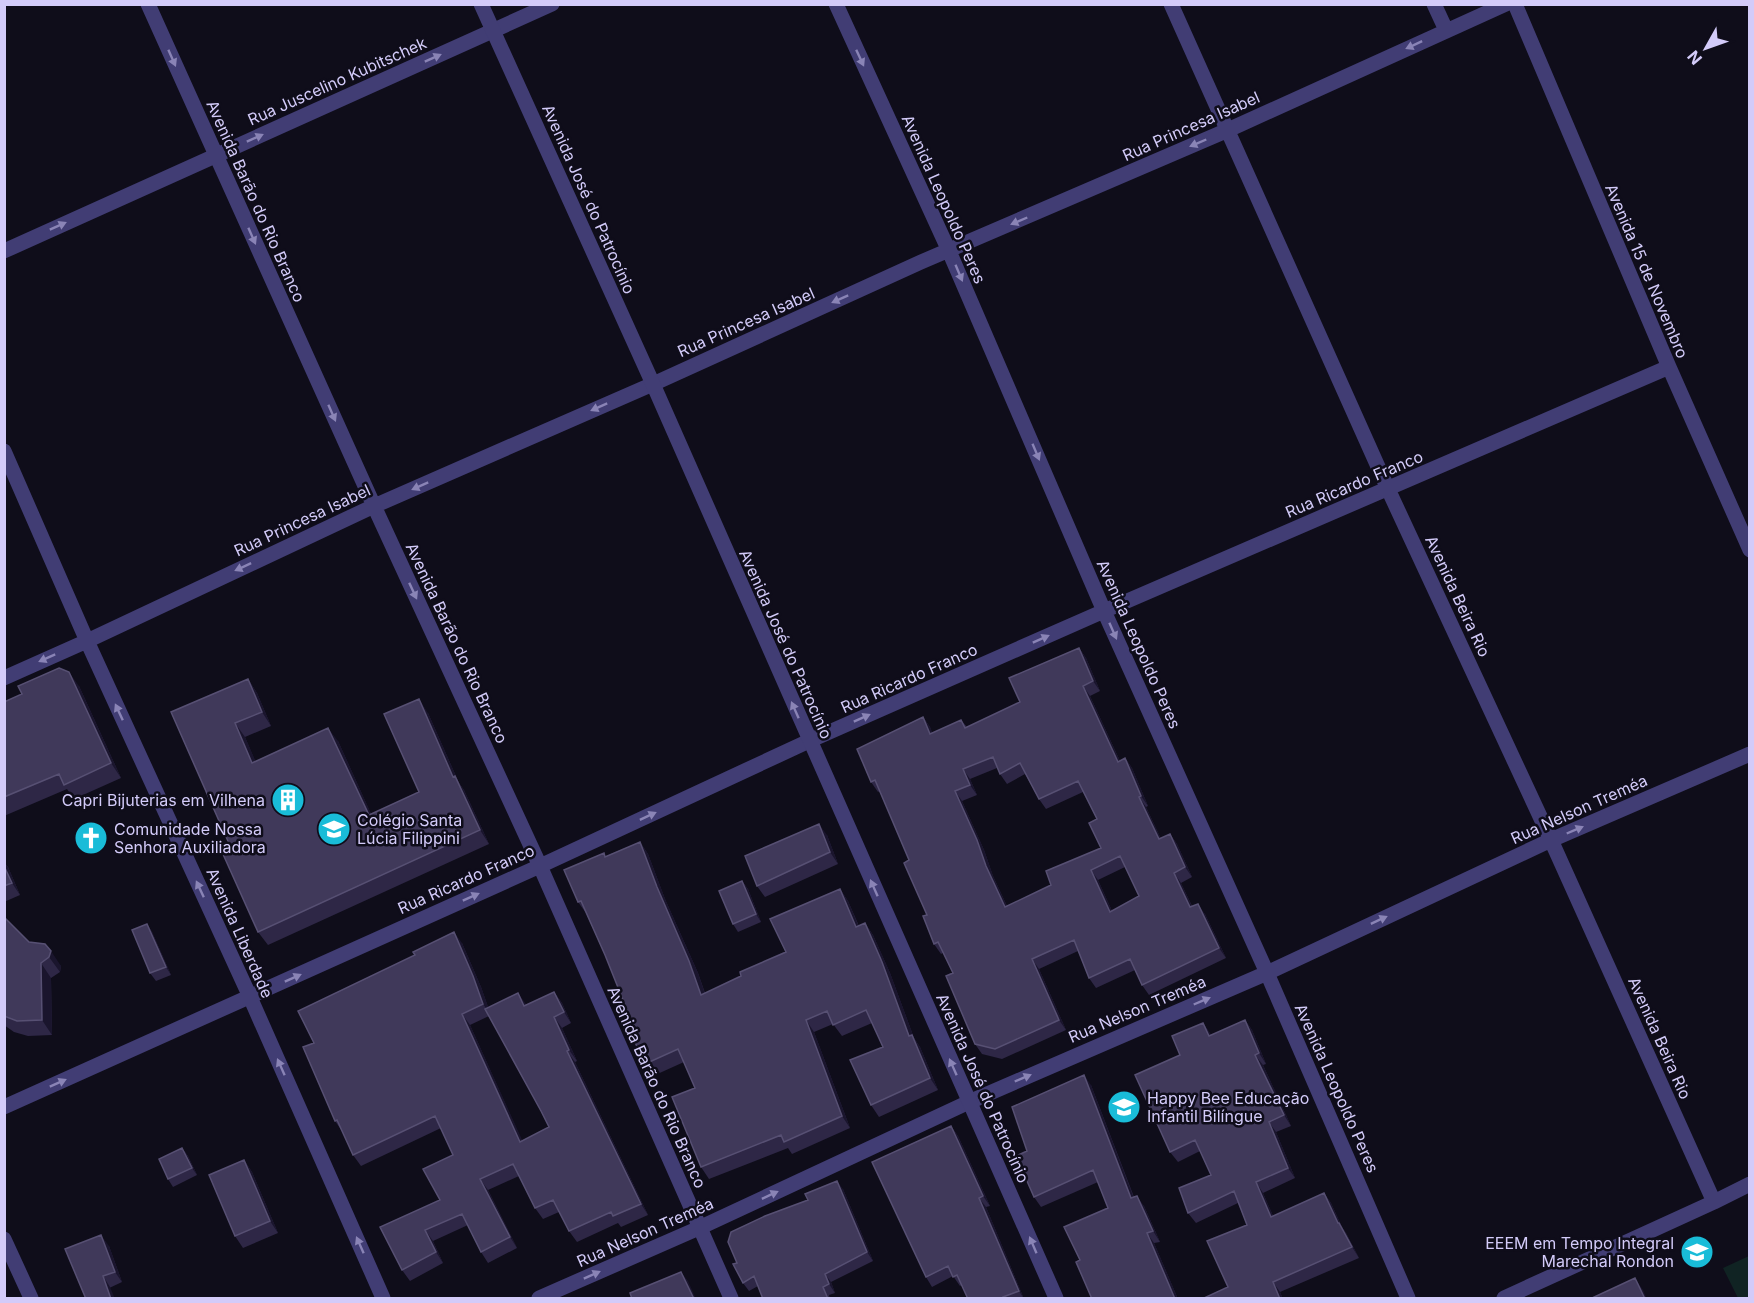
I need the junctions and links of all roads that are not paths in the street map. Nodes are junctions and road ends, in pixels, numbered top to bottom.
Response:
1 (148, 4) edge
2 (482, 4) edge
3 (552, 4) edge
4 (836, 4) edge
5 (1171, 4) edge
6 (1434, 4) edge
7 (1506, 4) edge
8 (1515, 4) edge
9 (1446, 30) junction
10 (494, 31) junction
11 (1228, 130) junction
12 (216, 155) junction
13 (4, 250) edge
14 (949, 251) junction
15 (1669, 367) junction
16 (652, 384) junction
17 (4, 450) edge
18 (1388, 489) junction
19 (374, 506) junction
20 (1749, 550) edge
21 (1104, 611) junction
22 (87, 641) junction
23 (4, 678) edge
24 (809, 741) junction
25 (1749, 754) edge
26 (1551, 840) junction
27 (540, 866) junction
28 (1267, 973) junction
29 (250, 997) junction
30 (969, 1102) junction
31 (4, 1107) edge
32 (1749, 1184) edge
33 (1714, 1202) junction
34 (699, 1228) junction
35 (4, 1239) edge
36 (31, 1299) edge
37 (383, 1299) edge
38 (539, 1299) edge
39 (731, 1299) edge
40 (1056, 1299) edge
41 (1408, 1299) edge
42 (1504, 1299) edge

1 -> 12 street, Avenida Barão do Rio Branco
2 - 10 street, Avenida José do Patrocínio
3 - 10 street, Rua Juscelino Kubitschek
4 -> 14 street, Avenida Leopoldo Peres
5 - 11 street, Avenida Beira Rio
6 - 9 street
7 - 9 street, Rua Princesa Isabel
8 - 15 street, Avenida 15 de Novembro
9 -> 11 street, Rua Princesa Isabel
12 -> 10 street, Rua Juscelino Kubitschek
10 - 16 street, Avenida José do Patrocínio
11 -> 14 street, Rua Princesa Isabel
11 - 18 street, Avenida Beira Rio
13 -> 12 street, Rua Juscelino Kubitschek
12 -> 19 street, Avenida Barão do Rio Branco
14 -> 16 street, Rua Princesa Isabel
14 -> 21 street, Avenida Leopoldo Peres
15 - 18 street, Rua Ricardo Franco
15 - 20 street, Avenida 15 de Novembro
16 -> 19 street, Rua Princesa Isabel
24 -> 16 street, Avenida José do Patrocínio
17 - 22 street, Avenida Liberdade
18 - 21 street, Rua Ricardo Franco
18 - 26 street, Avenida Beira Rio
19 -> 22 street, Rua Princesa Isabel
19 -> 27 street, Avenida Barão do Rio Branco
24 -> 21 street, Rua Ricardo Franco
21 -> 28 street, Avenida Leopoldo Peres
22 -> 23 street, Rua Princesa Isabel
29 -> 22 street, Avenida Liberdade
27 -> 24 street, Rua Ricardo Franco
30 -> 24 street, Avenida José do Patrocínio
26 -> 25 street, Rua Nelson Treméa
28 -> 26 street, Rua Nelson Treméa
26 - 33 street, Avenida Beira Rio
29 -> 27 street, Rua Ricardo Franco
27 - 34 street, Avenida Barão do Rio Branco
30 -> 28 street, Rua Nelson Treméa
28 - 41 street, Avenida Leopoldo Peres
31 -> 29 street, Rua Ricardo Franco
37 -> 29 street, Avenida Liberdade
34 -> 30 street, Rua Nelson Treméa
40 -> 30 street, Avenida José do Patrocínio
32 - 33 street
33 - 42 street
38 -> 34 street, Rua Nelson Treméa
34 - 39 street, Avenida Barão do Rio Branco
35 - 36 street

